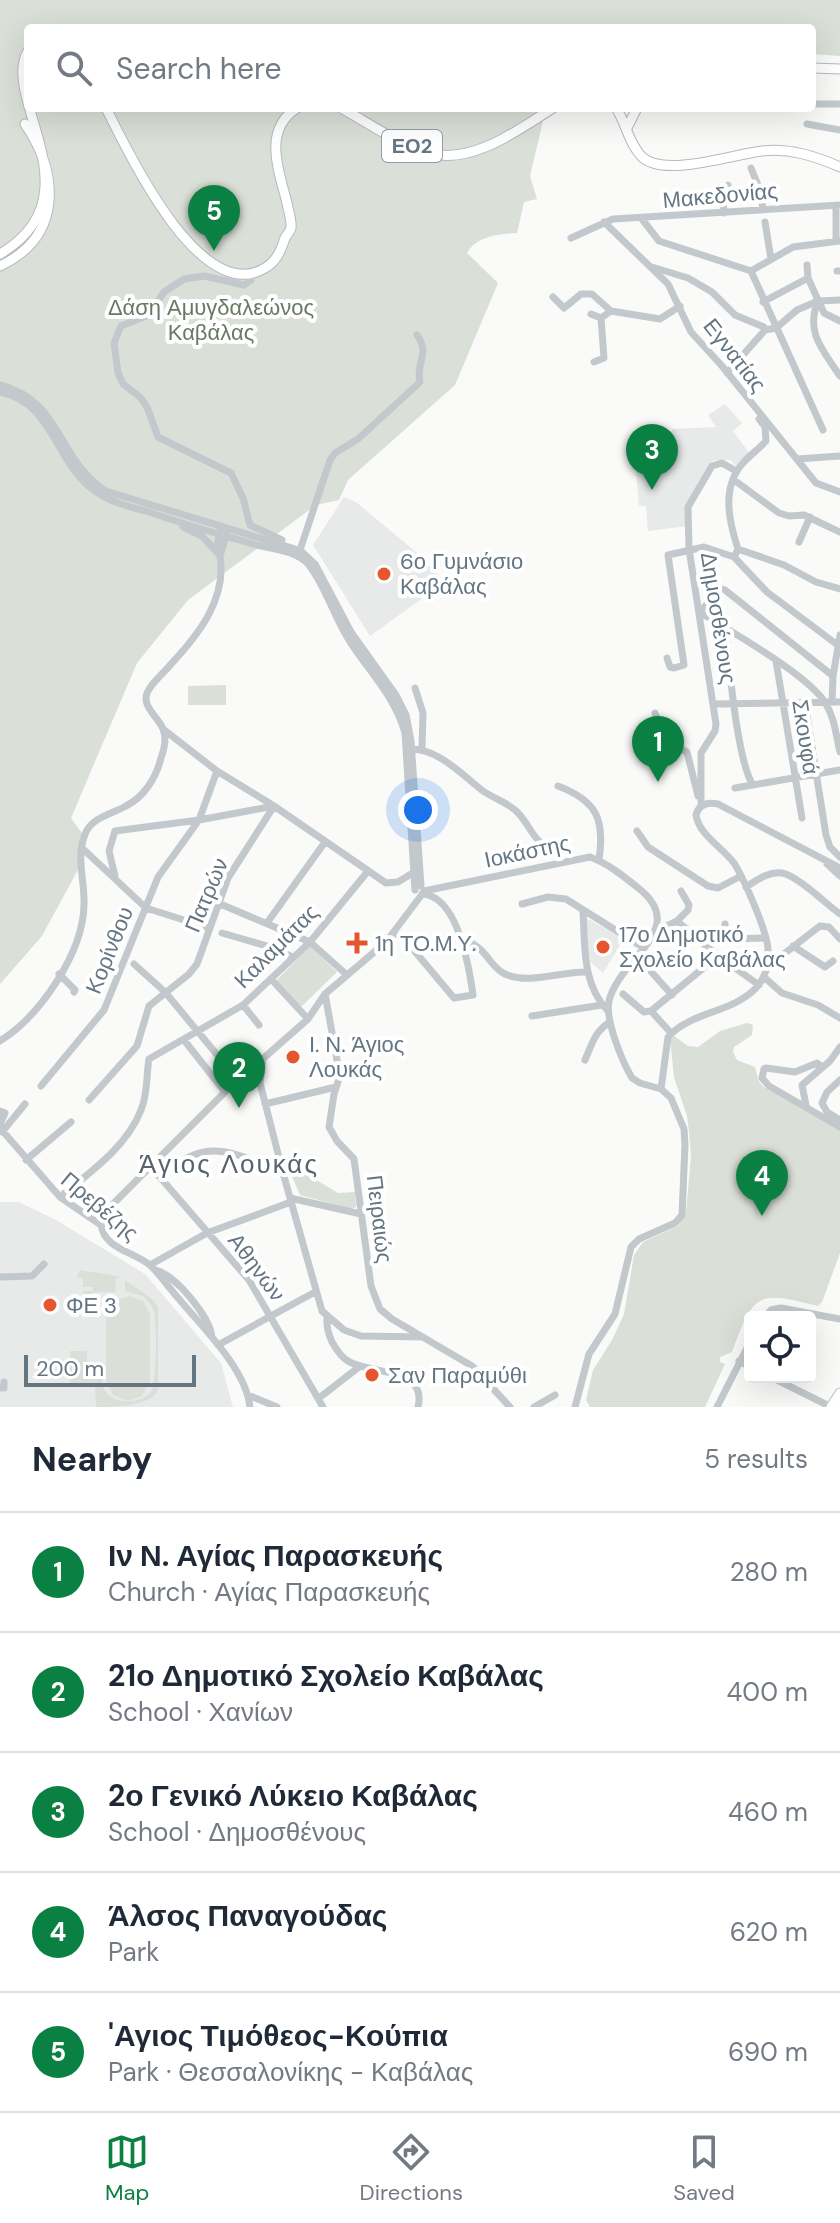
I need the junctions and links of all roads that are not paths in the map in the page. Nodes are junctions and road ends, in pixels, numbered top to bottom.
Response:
1 (24, 55) edge
2 (816, 68) edge
3 (840, 69) edge
4 (12, 74) dead end
5 (15, 100) dead end
6 (816, 104) edge
7 (840, 104) edge
8 (108, 112) edge
9 (293, 112) edge
10 (348, 112) edge
11 (546, 112) edge
12 (618, 112) edge
13 (635, 112) edge
14 (22, 119) junction
15 (807, 124) dead end
16 (627, 128) junction
17 (840, 130) edge
18 (840, 167) edge
19 (751, 168) dead end
20 (728, 185) dead end
21 (838, 205) edge
22 (763, 209) junction
23 (724, 213) junction
24 (642, 219) junction
25 (604, 222) junction
26 (765, 222) dead end
27 (571, 238) dead end
28 (838, 241) edge
29 (0, 254) edge
30 (771, 259) junction
31 (807, 265) dead end
32 (0, 266) edge
33 (650, 267) junction
34 (751, 271) junction
35 (808, 278) junction
36 (251, 280) dead end
37 (553, 297) dead end
38 (840, 300) edge
39 (818, 301) junction
40 (763, 302) junction
41 (680, 306) junction
42 (611, 311) junction
43 (591, 314) dead end
44 (601, 318) junction
45 (840, 321) edge
46 (776, 328) junction
47 (765, 330) junction
48 (417, 335) dead end
49 (594, 362) dead end
50 (727, 373) junction
51 (840, 376) edge
52 (0, 385) edge
53 (0, 392) edge
54 (756, 410) junction
55 (823, 430) dead end
56 (840, 456) edge
57 (797, 459) junction
58 (735, 476) junction
59 (840, 492) edge
60 (810, 517) junction
61 (175, 522) junction
62 (224, 531) junction
63 (840, 532) edge
64 (246, 542) junction
65 (799, 542) dead end
66 (689, 549) junction
67 (302, 550) junction
68 (219, 551) junction
69 (736, 553) junction
70 (840, 589) edge
71 (700, 612) junction
72 (725, 628) junction
73 (840, 635) edge
74 (839, 646) edge
75 (667, 658) dead end
76 (776, 661) junction
77 (833, 676) junction
78 (415, 688) dead end
79 (782, 702) junction
80 (833, 702) edge
81 (735, 703) junction
82 (805, 703) junction
83 (714, 704) junction
84 (655, 713) dead end
85 (163, 729) junction
86 (422, 748) junction
87 (408, 749) junction
88 (840, 749) edge
89 (840, 770) edge
90 (217, 771) junction
91 (816, 774) junction
92 (794, 778) junction
93 (753, 785) junction
94 (558, 786) dead end
95 (735, 788) dead end
96 (274, 806) junction
97 (701, 806) junction
98 (802, 818) dead end
99 (199, 820) junction
100 (637, 831) dead end
101 (325, 842) junction
102 (542, 844) dead end
103 (82, 848) junction
104 (840, 857) edge
105 (599, 860) junction
106 (826, 862) junction
107 (840, 868) edge
108 (368, 871) junction
109 (416, 871) junction
110 (115, 876) junction
111 (741, 876) junction
112 (840, 876) edge
113 (746, 887) junction
114 (420, 890) junction
115 (681, 891) dead end
116 (218, 903) junction
117 (522, 904) dead end
118 (146, 908) junction
119 (583, 911) junction
120 (840, 914) edge
121 (677, 921) junction
122 (267, 923) junction
123 (725, 924) dead end
124 (209, 928) junction
125 (394, 932) junction
126 (655, 932) junction
127 (222, 933) dead end
128 (766, 938) junction
129 (462, 939) junction
130 (840, 939) edge
131 (310, 942) junction
132 (793, 946) junction
133 (644, 948) junction
134 (718, 956) junction
135 (293, 957) junction
136 (638, 957) junction
137 (833, 961) dead end
138 (134, 964) dead end
139 (767, 967) junction
140 (587, 972) junction
141 (59, 974) junction
142 (347, 975) junction
143 (272, 980) junction
144 (761, 981) junction
145 (74, 992) dead end
146 (165, 992) junction
147 (325, 994) junction
148 (623, 994) dead end
149 (672, 995) junction
150 (243, 1005) junction
151 (638, 1007) junction
152 (605, 1008) junction
153 (651, 1011) junction
154 (629, 1013) dead end
155 (532, 1016) dead end
156 (840, 1018) edge
157 (308, 1019) junction
158 (610, 1022) junction
159 (259, 1025) dead end
160 (197, 1033) junction
161 (671, 1033) junction
162 (184, 1040) junction
163 (0, 1041) edge
164 (840, 1048) edge
165 (767, 1058) dead end
166 (263, 1059) junction
167 (585, 1060) dead end
168 (772, 1067) junction
169 (822, 1067) junction
170 (238, 1080) junction
171 (840, 1080) edge
172 (260, 1083) junction
173 (41, 1086) dead end
174 (336, 1087) junction
175 (661, 1089) junction
176 (225, 1092) junction
177 (89, 1100) dead end
178 (25, 1104) dead end
179 (265, 1104) junction
180 (807, 1107) junction
181 (0, 1111) edge
182 (840, 1120) edge
183 (71, 1122) dead end
184 (840, 1127) edge
185 (1, 1128) edge
186 (26, 1160) junction
187 (152, 1168) junction
188 (283, 1173) junction
189 (60, 1197) junction
190 (291, 1200) junction
191 (361, 1214) junction
192 (101, 1225) junction
193 (207, 1233) junction
194 (44, 1264) dead end
195 (151, 1267) junction
196 (0, 1277) edge
197 (315, 1292) junction
198 (770, 1311) edge
199 (797, 1311) edge
200 (816, 1315) edge
201 (272, 1316) junction
202 (327, 1317) junction
203 (840, 1319) edge
204 (425, 1337) junction
205 (215, 1342) junction
206 (744, 1352) edge
207 (739, 1361) junction
208 (744, 1364) edge
209 (359, 1367) junction
210 (783, 1383) edge
211 (840, 1393) edge
212 (249, 1395) junction
213 (555, 1395) dead end
214 (319, 1398) junction
215 (250, 1407) edge
216 (277, 1407) edge
217 (323, 1407) edge
218 (418, 1407) edge
219 (510, 1407) edge
220 (534, 1407) edge
221 (575, 1407) edge
222 (717, 1407) edge
223 (831, 1407) edge

1 - 4 main road
2 - 3 main road
5 - 14 main road
6 - 7 street
8 - 9 main road
10 - 11 main road, ΕΟ2
12 - 16 main road
13 - 16 main road
14 - 29 main road
14 - 32 main road
15 - 17 street
16 - 18 main road
19 - 22 street
20 - 23 street
21 - 22 street, Μακεδονίας
21 - 28 street
22 - 23 street, Μακεδονίας
23 - 24 street, Μακεδονίας
24 - 25 street, Μακεδονίας
24 - 34 street
25 - 27 street
25 - 33 street, Εγνατίας
26 - 30 street
28 - 30 street
30 - 34 street
31 - 35 street
33 - 41 street, Εγνατίας
33 - 47 street
34 - 40 street
35 - 39 street
35 - 40 street
36 - 67 street
37 - 42 street
38 - 39 street
39 - 45 street
39 - 46 street
39 - 51 street
40 - 46 street
41 - 42 street
41 - 50 street, Εγνατίας
42 - 44 street
43 - 44 street
44 - 49 street
46 - 47 street
46 - 55 street
47 - 50 street
48 - 67 street
50 - 54 street, Εγνατίας
52 - 62 street
53 - 61 street
54 - 57 street, Εγνατίας
54 - 58 street
56 - 57 street
57 - 59 street, Εγνατίας
58 - 60 street
58 - 66 street, Δημοσθένους
58 - 69 street
60 - 63 street
60 - 65 street
61 - 62 street
61 - 68 street
62 - 64 street
62 - 67 street
62 - 68 street
64 - 68 street
64 - 87 street
66 - 69 street
66 - 71 street, Δημοσθένους
66 - 75 street
67 - 87 street
68 - 85 street
69 - 70 street
69 - 74 street
71 - 72 street
71 - 77 street
71 - 83 street, Δημοσθένους
72 - 76 street
72 - 81 street
73 - 74 street
74 - 77 street
76 - 79 street, Σκουφά
76 - 80 street
77 - 80 street
78 - 86 street
79 - 81 street
79 - 82 street
79 - 92 street, Σκουφά
80 - 82 street
80 - 88 street
81 - 83 street
81 - 93 street
82 - 91 street
83 - 97 street, Δημοσθένους
84 - 97 street
85 - 90 street
85 - 103 street
86 - 87 street
86 - 102 street
87 - 109 street
89 - 91 street
90 - 96 street
90 - 99 street, Κορίνθου
91 - 92 street
91 - 104 street
92 - 93 street
92 - 98 street, Σκουφά
93 - 95 street
94 - 105 street
96 - 99 street, Κορίνθου
96 - 101 street
96 - 116 street, Πατρών
97 - 106 street
97 - 111 street
99 - 110 street, Κορίνθου
99 - 118 street, Κορίνθου
100 - 111 street
101 - 108 street
101 - 122 street
103 - 110 street
103 - 141 street
105 - 114 street, Ιοκάστης
105 - 126 street, Ιοκάστης
106 - 107 street
106 - 112 street
108 - 109 street
108 - 131 street, Καλαμάτας
109 - 114 street
110 - 118 street
111 - 113 street
113 - 120 street
113 - 128 street
114 - 125 street
114 - 129 street
115 - 121 street
116 - 122 street
116 - 124 street, Πατρών
117 - 119 street
118 - 124 street
118 - 173 street, Κορίνθου
119 - 133 street
119 - 140 street
121 - 126 street
121 - 134 street
122 - 131 street
123 - 128 street
124 - 146 street, Πατρών
125 - 129 street
125 - 142 street
126 - 133 street
127 - 135 street
128 - 139 street
129 - 140 street
130 - 132 street
131 - 135 street, Καλαμάτας
131 - 142 street
132 - 137 street
132 - 139 street
133 - 136 street
134 - 144 street
134 - 149 street
135 - 143 street, Καλαμάτας
136 - 149 street
136 - 152 street
138 - 146 street
139 - 144 street
140 - 152 street
141 - 145 street
141 - 163 street
142 - 147 street
143 - 150 street, Καλαμάτας
143 - 157 street
144 - 156 street
144 - 161 street
146 - 160 street
146 - 177 street, Πατρών
147 - 157 street
147 - 174 street, Πειραιώς
148 - 151 street
149 - 153 street
150 - 159 street
150 - 160 street, Καλαμάτας
151 - 153 street
151 - 154 street
152 - 155 street
152 - 158 street
153 - 161 street
157 - 166 street
158 - 167 street
158 - 175 street
160 - 162 street, Καλαμάτας
160 - 170 street
161 - 175 street
162 - 176 street
162 - 189 street, Καλαμάτας
164 - 169 street
165 - 168 street
166 - 170 street
166 - 172 street
168 - 169 street
168 - 180 street
169 - 180 street
170 - 172 street
170 - 176 street
171 - 182 street
172 - 179 street
174 - 179 street
174 - 191 street, Πειραιώς
175 - 221 street
176 - 187 street
178 - 185 street
179 - 188 street
180 - 184 street
181 - 185 street
183 - 186 street
185 - 186 street, Πρεβέζης
186 - 189 street, Πρεβέζης
187 - 188 street
187 - 192 street
187 - 193 street, Αθηνών
188 - 190 street
189 - 192 street, Πρεβέζης
190 - 191 street
190 - 193 street, Πρεβέζης
190 - 197 street
191 - 204 street, Πειραιώς
192 - 195 street, Πρεβέζης
193 - 195 street, Πρεβέζης
193 - 201 street, Αθηνών
194 - 196 street
195 - 205 street, Πρεβέζης
197 - 201 street
197 - 202 street
198 - 199 street
200 - 203 street
201 - 205 street
201 - 214 street, Αθηνών
202 - 204 street
202 - 209 street
204 - 219 street, Πειραιώς
205 - 212 street, Πρεβέζης
206 - 207 street
207 - 208 street
207 - 222 street
209 - 214 street
209 - 218 street
210 - 223 street
211 - 223 main road
212 - 215 street, Πρεβέζης
212 - 216 street
213 - 220 street
214 - 217 street, Αθηνών

